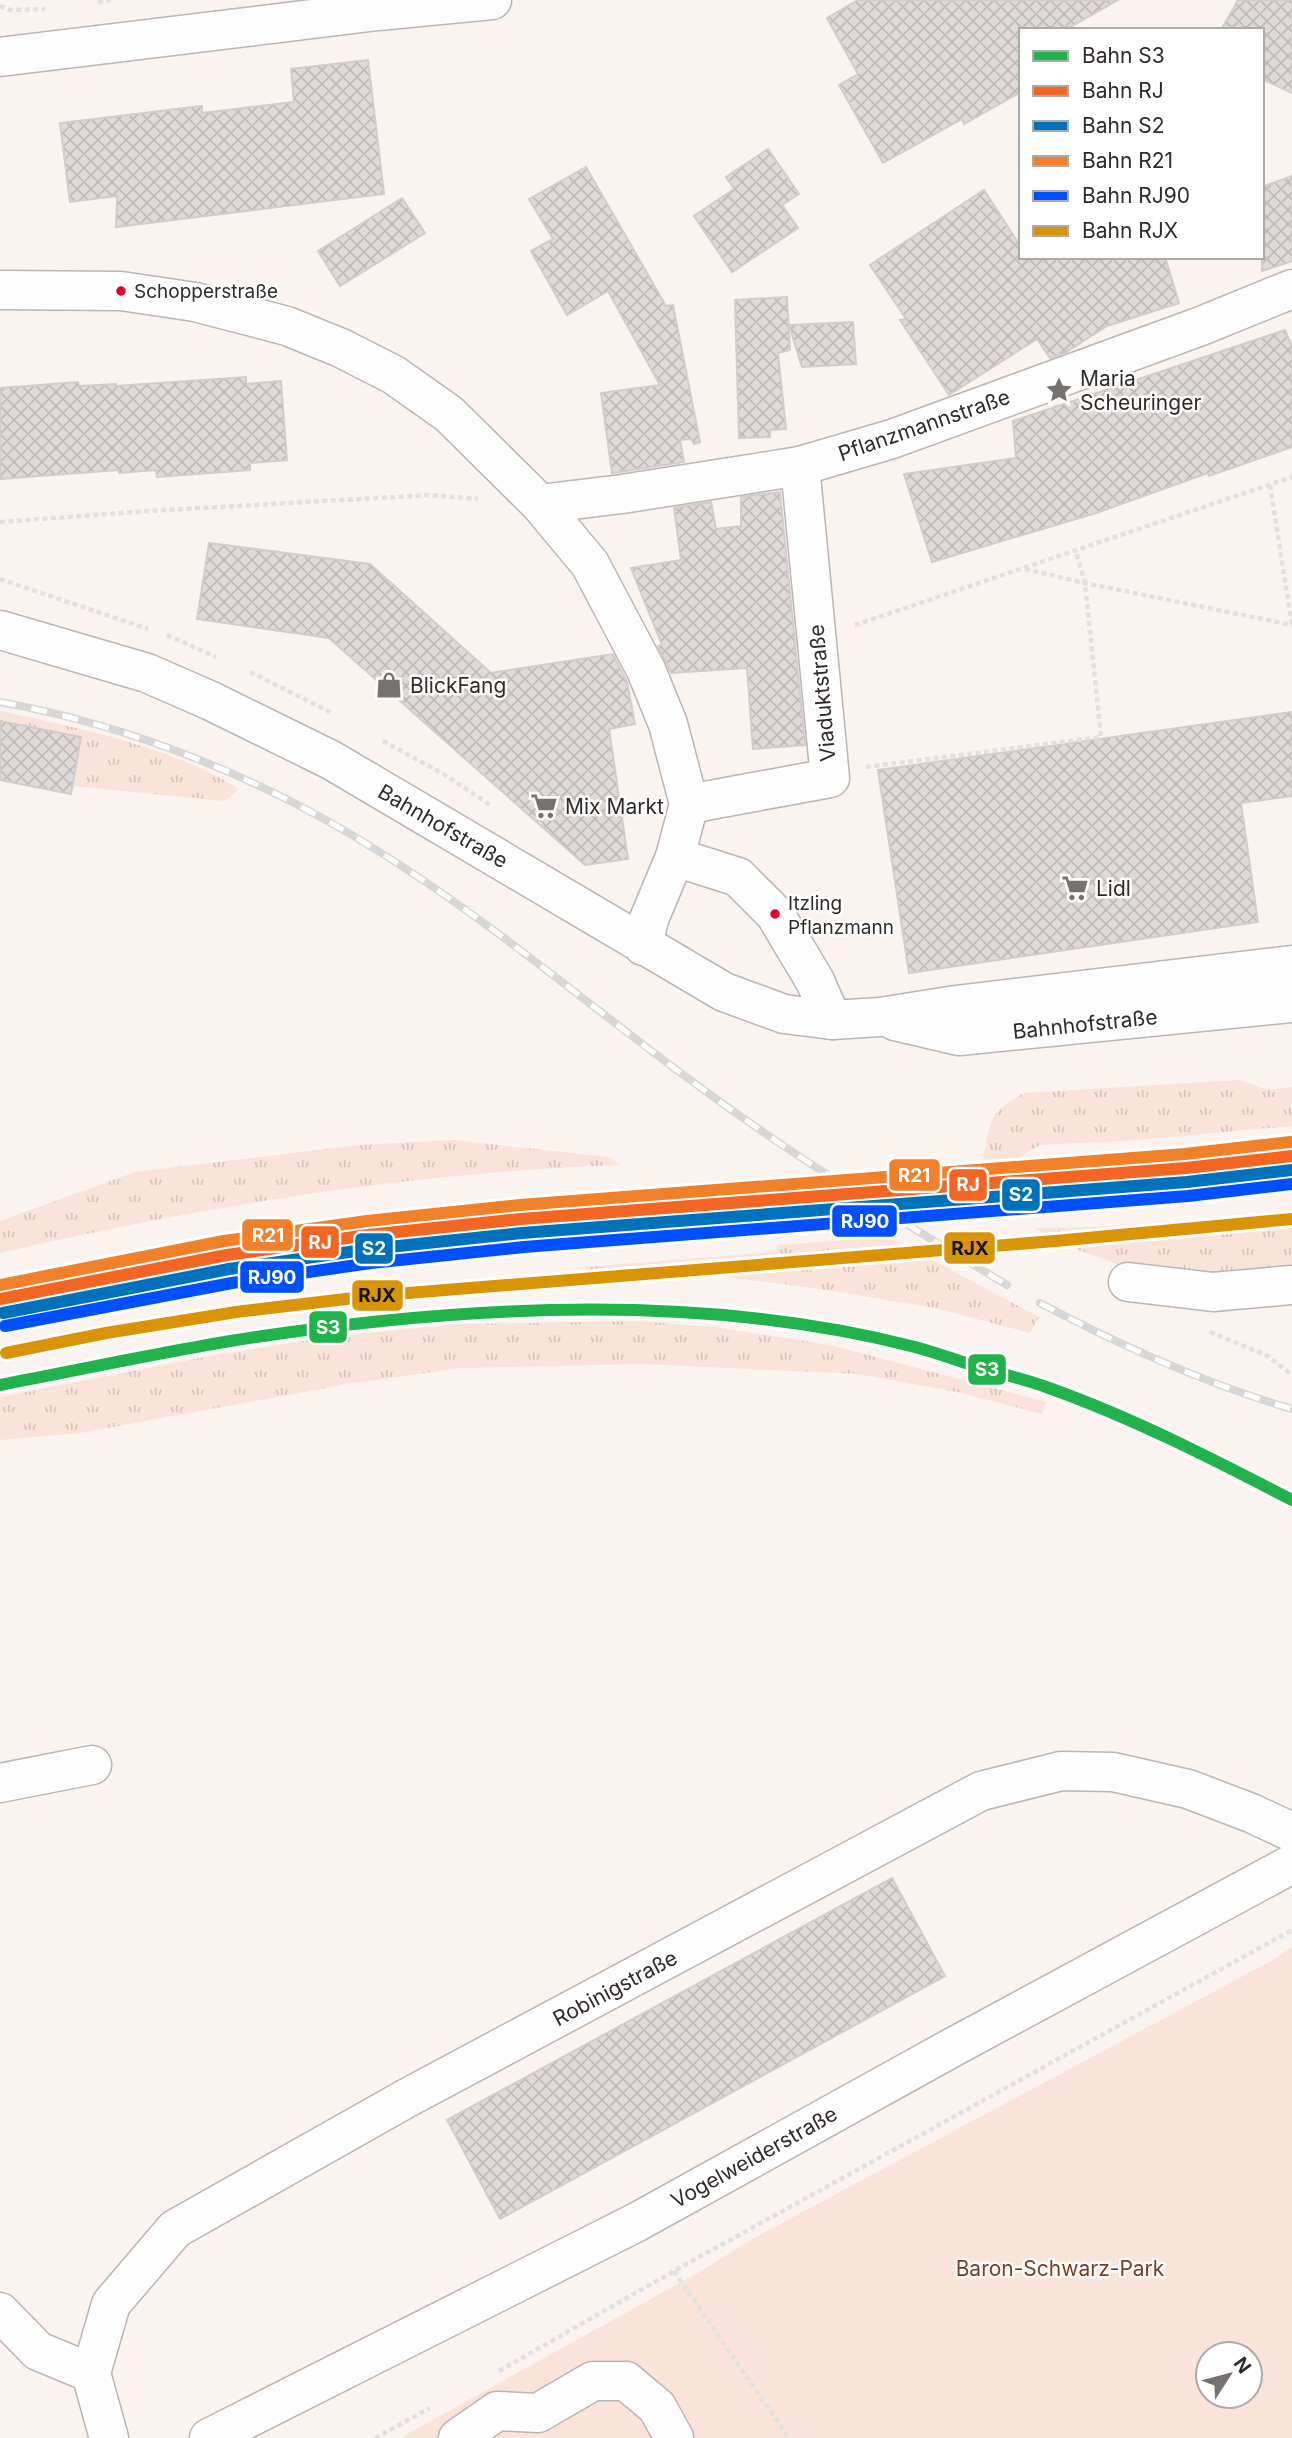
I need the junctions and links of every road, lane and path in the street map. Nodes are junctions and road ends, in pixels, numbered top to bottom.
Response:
1 (111, 0) edge
2 (492, 0) edge
3 (85, 4) dead end
4 (0, 6) edge
5 (46, 9) dead end
6 (0, 57) edge
7 (1292, 289) edge
8 (0, 290) edge
9 (800, 466) junction
10 (1292, 477) edge
11 (1270, 485) junction
12 (540, 503) junction
13 (0, 522) edge
14 (1076, 552) junction
15 (1024, 568) junction
16 (1086, 583) junction
17 (1292, 626) edge
18 (0, 630) edge
19 (818, 638) junction
20 (830, 778) junction
21 (689, 804) junction
22 (675, 857) junction
23 (643, 946) junction
24 (1292, 965) edge
25 (1292, 1003) edge
26 (880, 1017) junction
27 (832, 1020) junction
28 (1128, 1282) dead end
29 (1292, 1285) edge
30 (92, 1765) dead end
31 (0, 1783) edge
32 (1292, 1832) edge
33 (1292, 1864) edge
34 (1292, 1930) edge
35 (674, 2271) junction
36 (0, 2312) edge
37 (91, 2373) junction
38 (489, 2376) dead end
39 (432, 2407) dead end
40 (109, 2438) edge
41 (209, 2438) edge
42 (375, 2438) edge
43 (458, 2438) edge
44 (674, 2438) edge
45 (789, 2438) edge

1 - 3 path
2 - 6 street
4 - 5 path
7 - 9 street, Pflanzmannstraße
8 - 12 street
9 - 12 street, Pflanzmannstraße
9 - 19 street, Viaduktstraße
10 - 11 path
11 - 14 path
11 - 17 path
12 - 13 path
12 - 21 street
14 - 15 path
14 - 16 path
15 - 16 path
15 - 19 path
16 - 17 path
16 - 20 path
18 - 23 street, Bahnhofstraße
19 - 20 street, Viaduktstraße
20 - 21 street, Viaduktstraße
21 - 22 street
22 - 23 street
22 - 27 street
23 - 27 street, Bahnhofstraße
24 - 26 street, Bahnhofstraße
25 - 26 street, Bahnhofstraße
26 - 27 street, Bahnhofstraße
28 - 29 street
30 - 31 street
32 - 37 street, Robinigstraße
33 - 41 street, Vogelweiderstraße
34 - 35 path
35 - 38 path
35 - 45 path
36 - 37 street
37 - 40 street
39 - 42 path
43 - 44 street

